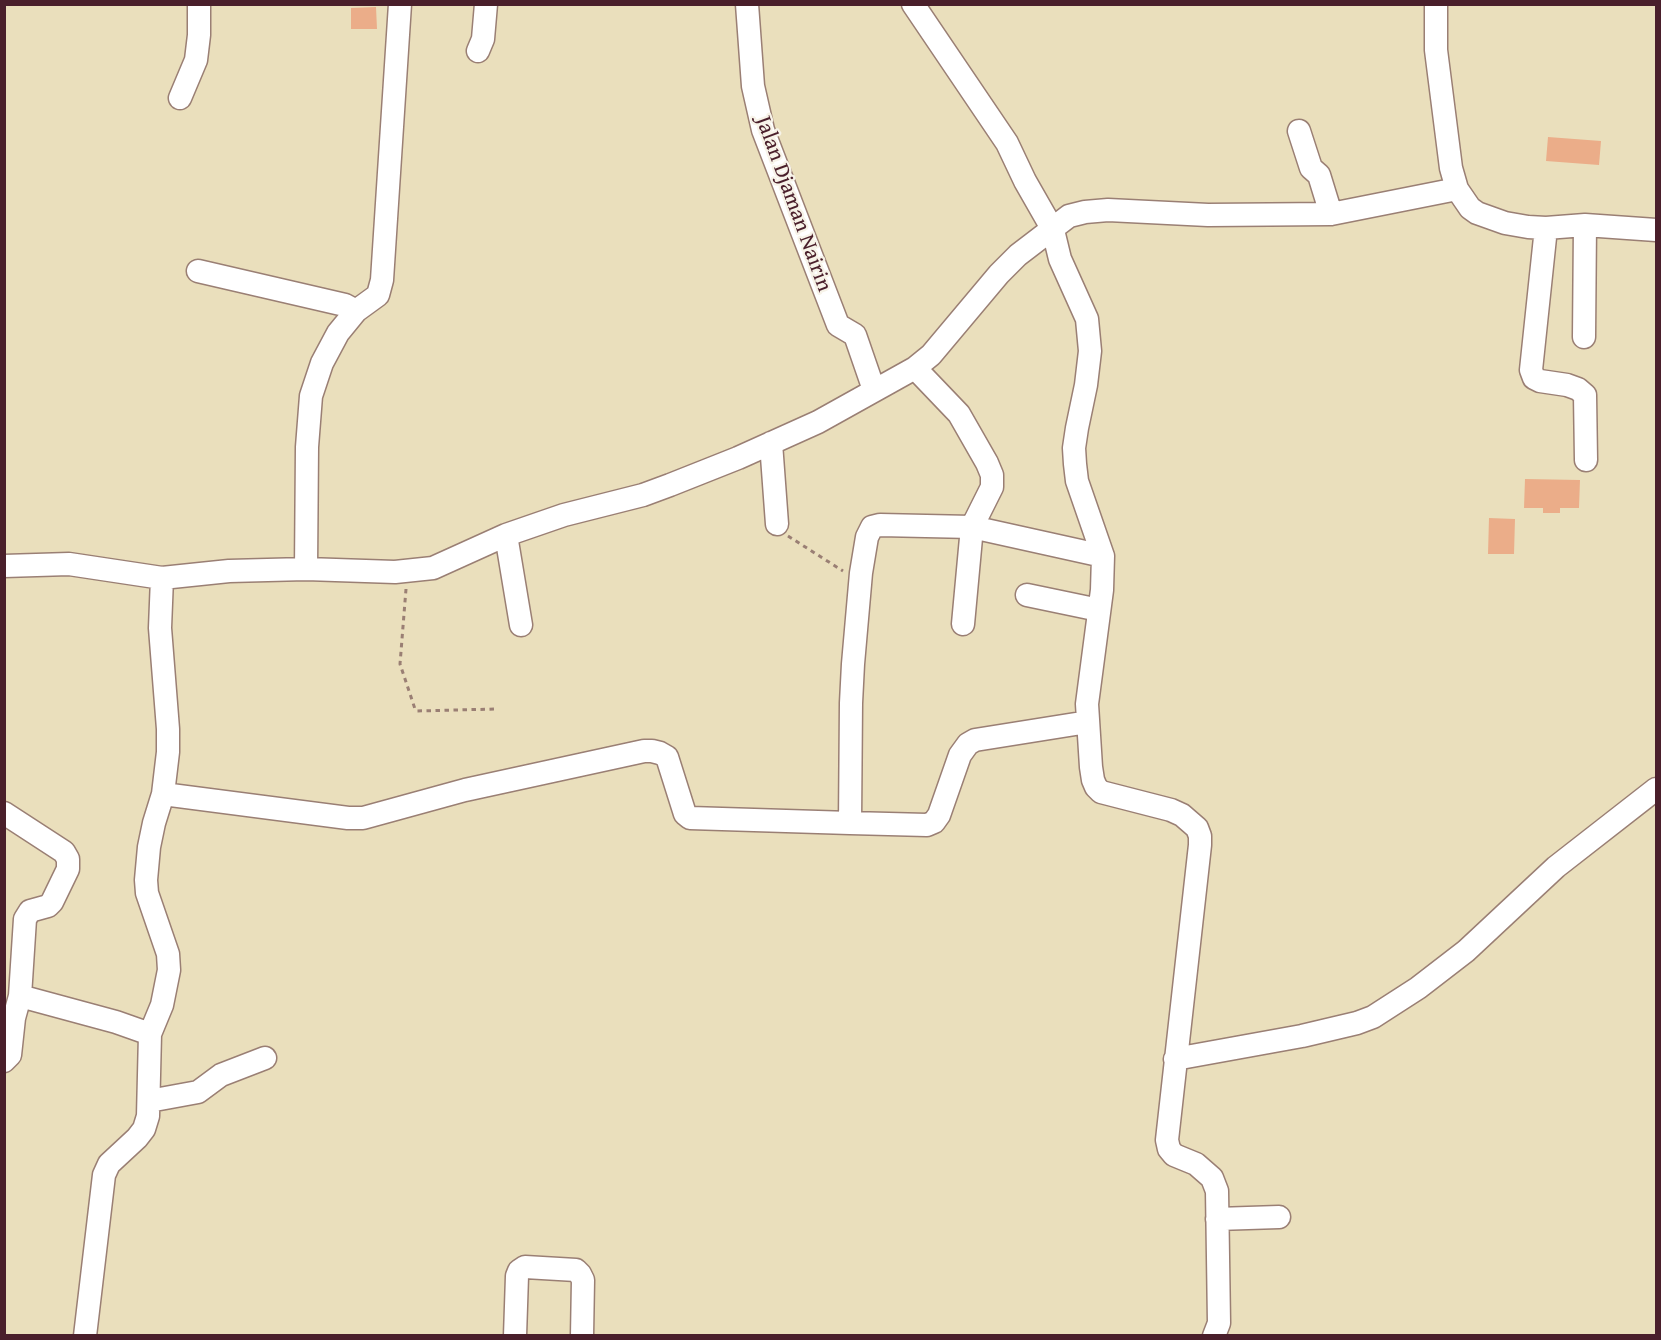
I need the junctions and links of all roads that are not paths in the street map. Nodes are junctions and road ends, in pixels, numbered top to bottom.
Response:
1 (199, 4) edge
2 (400, 4) edge
3 (486, 4) edge
4 (747, 4) edge
5 (913, 4) edge
6 (1436, 4) edge
7 (478, 51) dead end
8 (180, 98) dead end
9 (1299, 131) dead end
10 (1457, 189) junction
11 (1331, 214) junction
12 (1586, 225) junction
13 (1546, 228) junction
14 (1053, 230) junction
15 (1656, 230) edge
16 (198, 271) dead end
17 (356, 311) junction
18 (1584, 337) dead end
19 (915, 368) junction
20 (874, 390) junction
21 (771, 443) junction
22 (1586, 460) dead end
23 (777, 524) road end
24 (972, 527) junction
25 (506, 535) junction
26 (1103, 556) junction
27 (4, 566) edge
28 (306, 569) junction
29 (162, 578) junction
30 (1027, 595) dead end
31 (1099, 610) junction
32 (963, 624) dead end
33 (521, 625) dead end
34 (1088, 722) junction
35 (1656, 789) edge
36 (163, 794) junction
37 (4, 813) edge
38 (850, 823) junction
39 (20, 996) junction
40 (150, 1034) junction
41 (265, 1058) dead end
42 (1175, 1059) junction
43 (4, 1061) edge
44 (149, 1101) junction
45 (1279, 1217) dead end
46 (1217, 1219) junction
47 (85, 1335) edge
48 (515, 1335) edge
49 (582, 1335) edge
50 (1214, 1335) edge

1 - 8 street
2 - 17 street
3 - 7 street
4 - 20 street, Jalan Djaman Nairin
5 - 14 street
6 - 10 street
9 - 11 street
10 - 11 street
10 - 13 street
11 - 14 street
12 - 13 street
12 - 15 street
12 - 18 street
13 - 22 street
14 - 19 street
14 - 26 street
16 - 17 street
17 - 28 street
19 - 20 street
19 - 24 street
20 - 21 street
21 - 23 street
21 - 25 street
24 - 26 street
24 - 32 street
24 - 38 street
25 - 28 street
25 - 33 street
26 - 31 street
27 - 29 street
28 - 29 street
29 - 36 street
30 - 31 street
31 - 34 street
34 - 38 street
34 - 42 street
35 - 42 street
36 - 38 street
36 - 40 street
37 - 39 street
39 - 40 street
39 - 43 street
40 - 44 street
41 - 44 street
42 - 46 street
44 - 47 street
45 - 46 street
46 - 50 street
48 - 49 street

